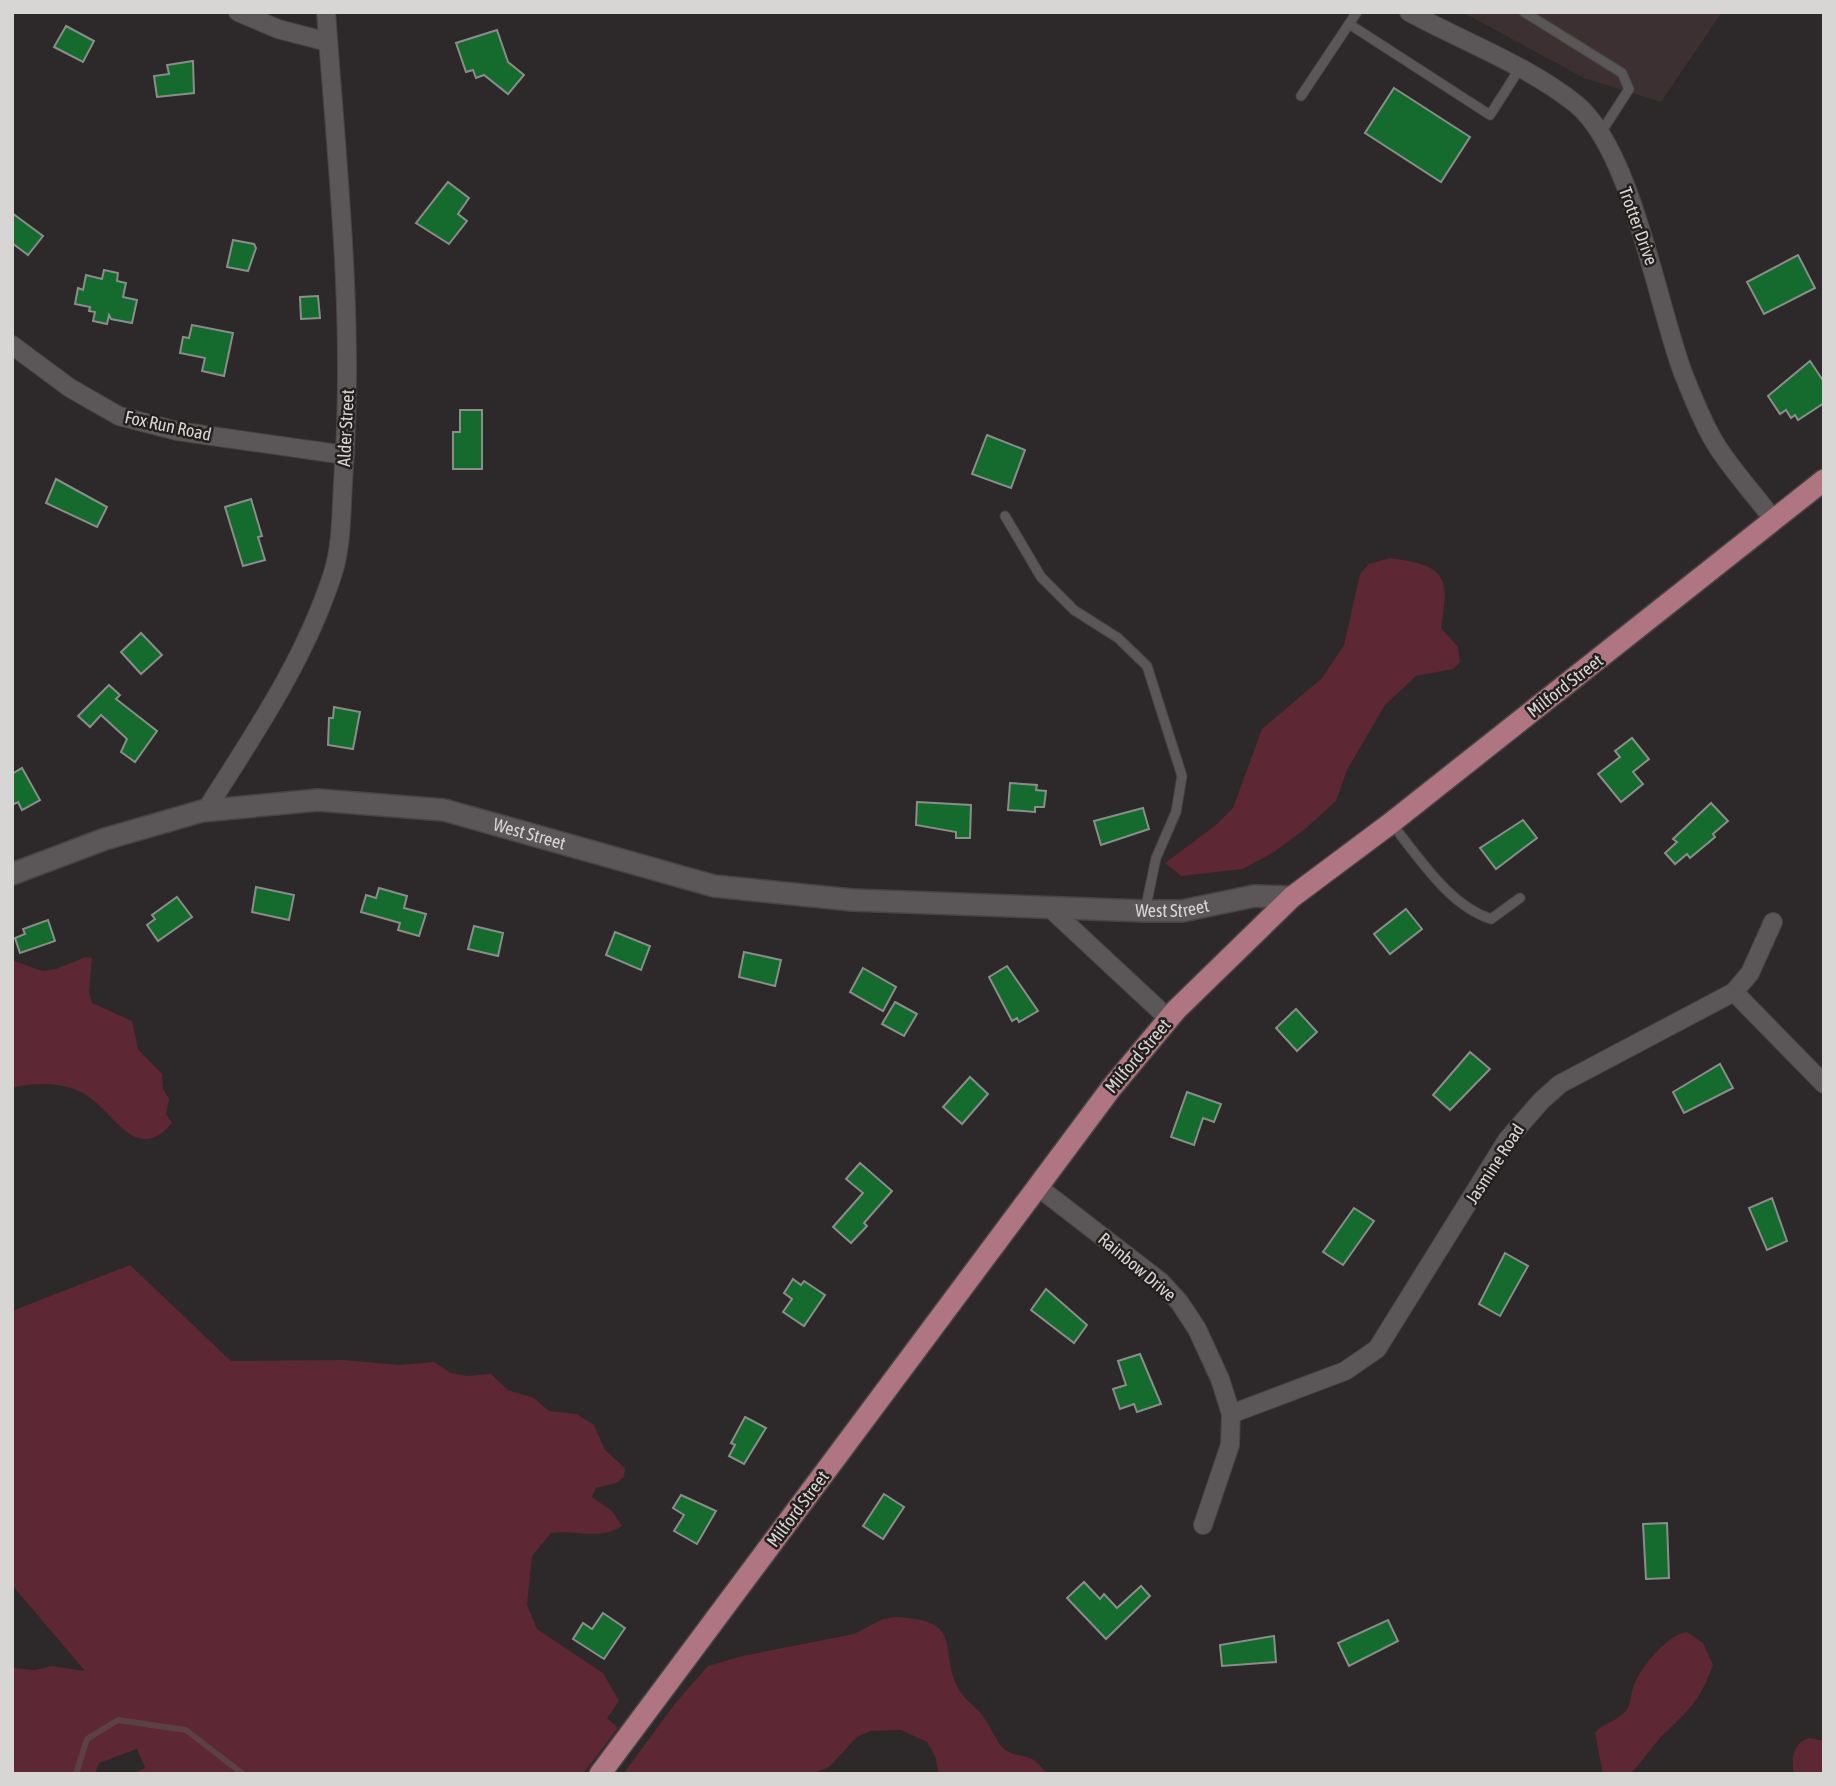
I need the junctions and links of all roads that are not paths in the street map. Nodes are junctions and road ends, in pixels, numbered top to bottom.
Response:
1 (238, 12) edge
2 (326, 12) edge
3 (1357, 12) edge
4 (1409, 12) edge
5 (1524, 12) edge
6 (1349, 24) junction
7 (328, 42) junction
8 (1520, 68) junction
9 (1301, 96) dead end
10 (1600, 134) junction
11 (12, 345) edge
12 (345, 455) junction
13 (1824, 480) edge
14 (1005, 516) dead end
15 (1774, 520) junction
16 (206, 810) junction
17 (1391, 823) junction
18 (12, 874) edge
19 (1292, 897) junction
20 (1520, 898) dead end
21 (1052, 910) junction
22 (1145, 911) junction
23 (1773, 922) dead end
24 (1734, 992) junction
25 (1169, 1019) junction
26 (1824, 1084) edge
27 (1038, 1187) junction
28 (1231, 1415) junction
29 (1203, 1525) dead end
30 (600, 1774) edge

1 - 7 street
2 - 7 street, Alder Street
3 - 6 lane
4 - 8 street, Trotter Drive
5 - 10 lane
6 - 8 lane
6 - 9 lane
7 - 12 street, Alder Street
8 - 10 street, Trotter Drive
10 - 15 street, Trotter Drive
11 - 12 street, Fox Run Road
12 - 16 street, Alder Street
13 - 15 main road, Milford Street
14 - 22 lane
15 - 17 main road, Milford Street
16 - 18 street, West Street
16 - 21 street, West Street
17 - 19 main road, Milford Street
17 - 20 lane
19 - 22 street, West Street
19 - 25 main road, Milford Street
21 - 22 street, West Street
21 - 25 street
23 - 24 street, Jasmine Road
24 - 26 street
24 - 28 street, Jasmine Road
25 - 27 main road, Milford Street
27 - 28 street, Rainbow Drive
27 - 30 main road, Milford Street
28 - 29 street, Rainbow Drive

